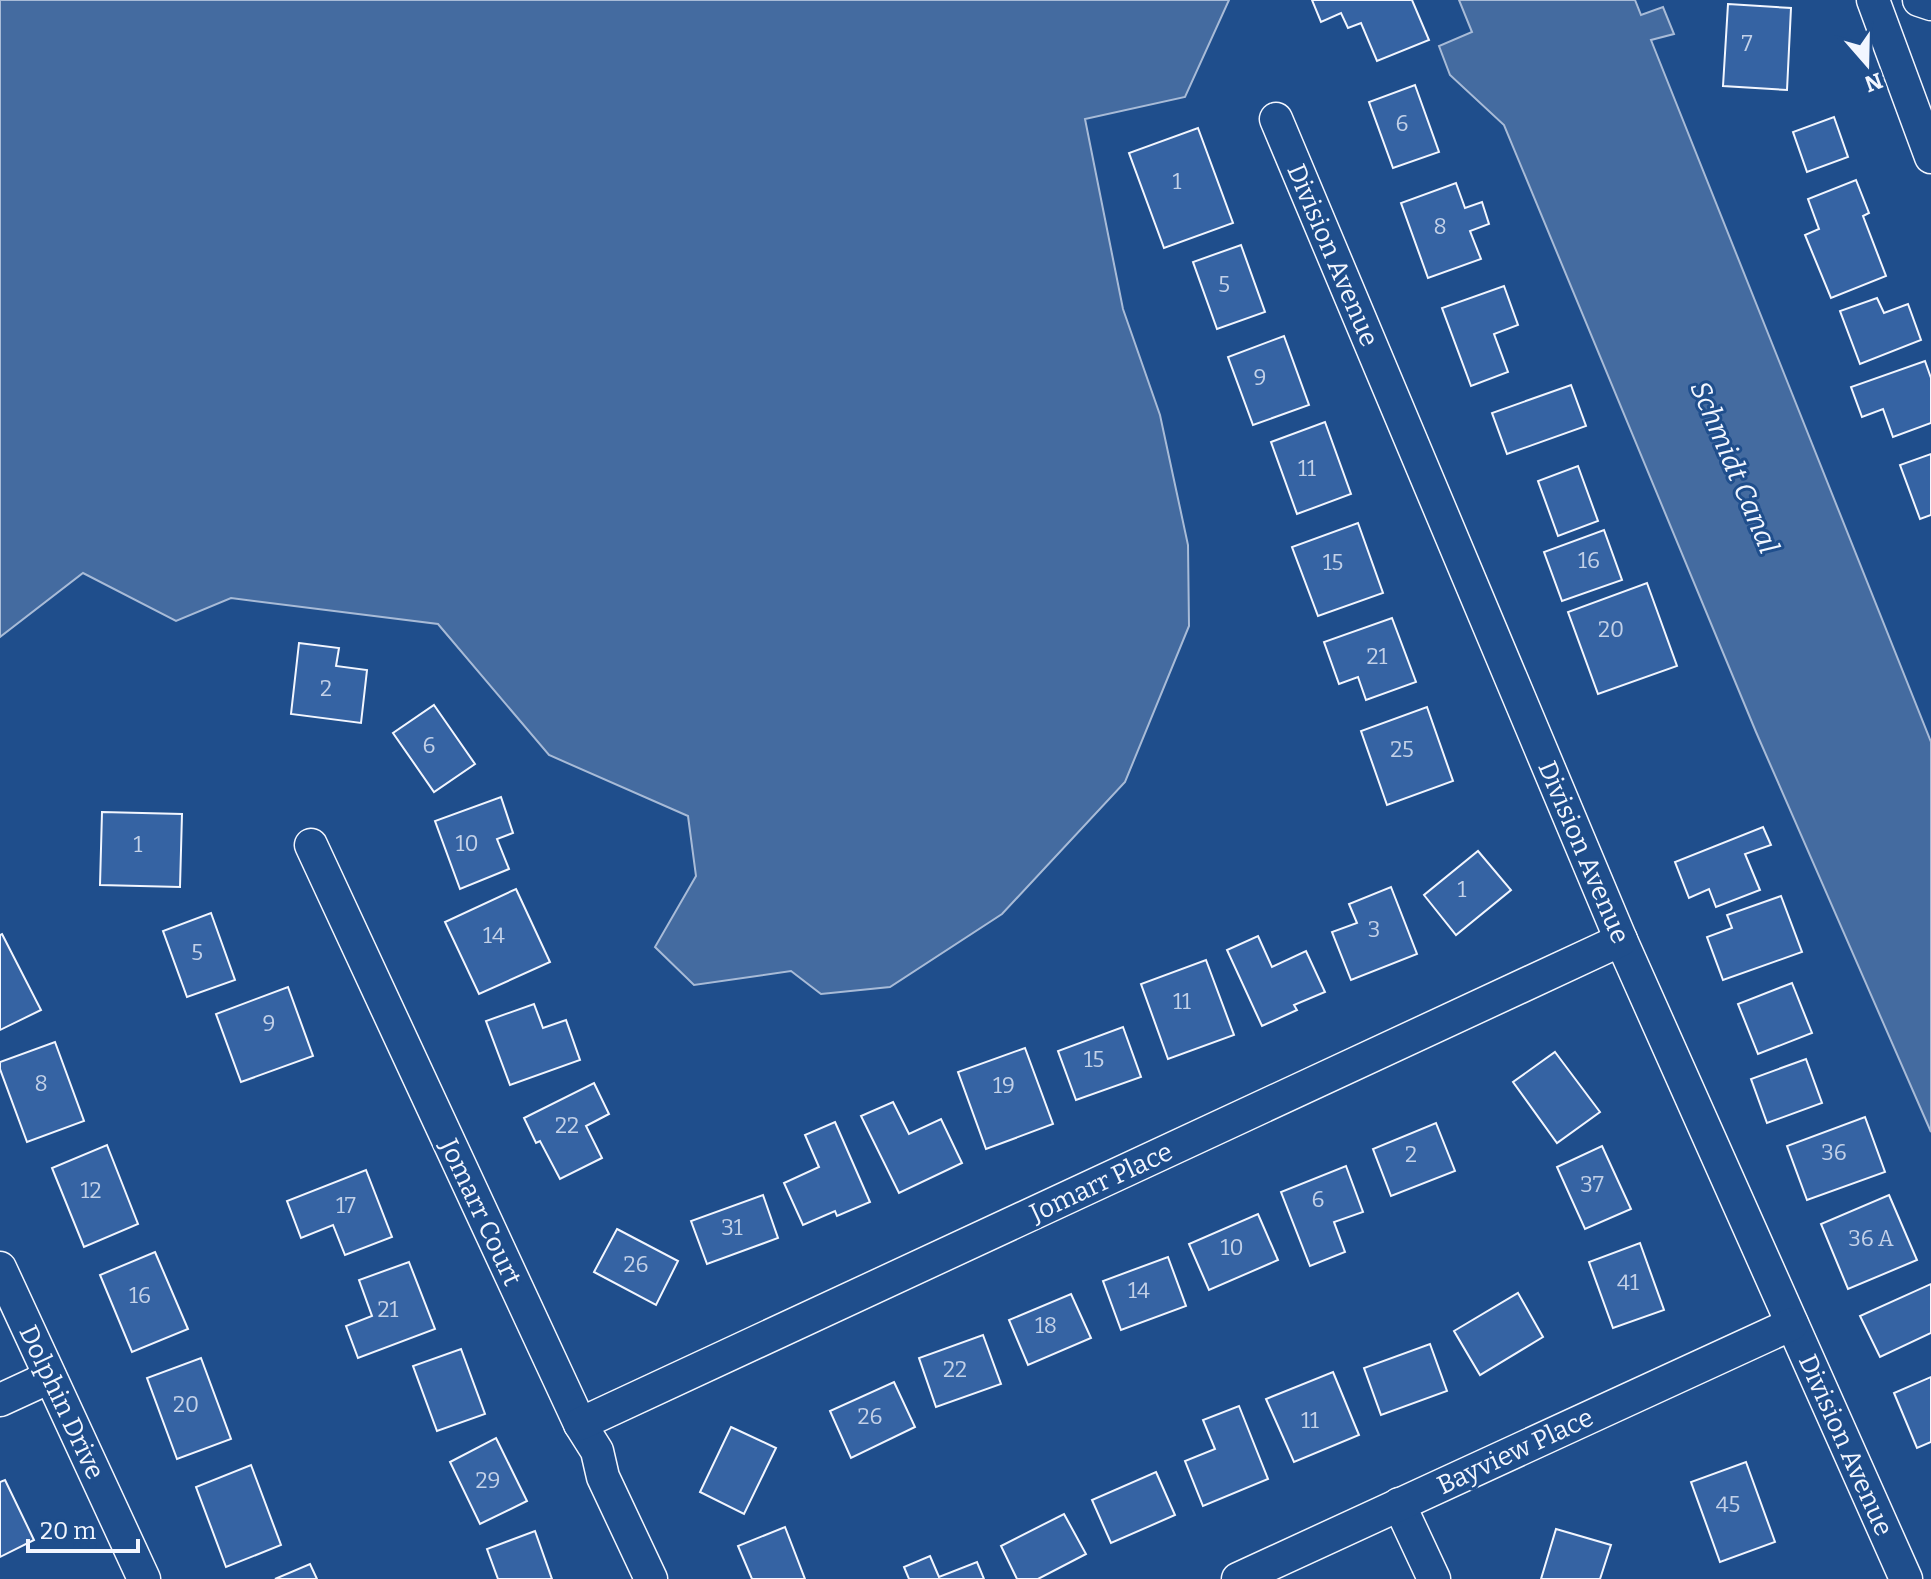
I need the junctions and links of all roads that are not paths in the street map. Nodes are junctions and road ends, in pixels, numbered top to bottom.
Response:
1 (1873, 0) edge
2 (1919, 0) edge
3 (1931, 4) edge
4 (1276, 119) dead end
5 (1931, 157) edge
6 (311, 845) dead end
7 (1621, 940) junction
8 (0, 1268) edge
9 (1792, 1324) junction
10 (50, 1377) junction
11 (0, 1400) edge
12 (580, 1424) junction
13 (1399, 1504) junction
14 (144, 1579) edge
15 (651, 1579) edge
16 (1238, 1579) edge
17 (1434, 1579) edge
18 (1906, 1579) edge

1 - 5 street
2 - 3 street
4 - 7 street, Division Avenue
6 - 12 street, Jomarr Court
7 - 9 street, Division Avenue
7 - 12 street, Jomarr Place
8 - 10 street, Dolphin Drive
9 - 13 street, Bayview Place
9 - 18 street, Division Avenue
10 - 11 street
10 - 14 street, Dolphin Drive
12 - 15 street, Jomarr Court
13 - 16 street, Bayview Place
13 - 17 street

